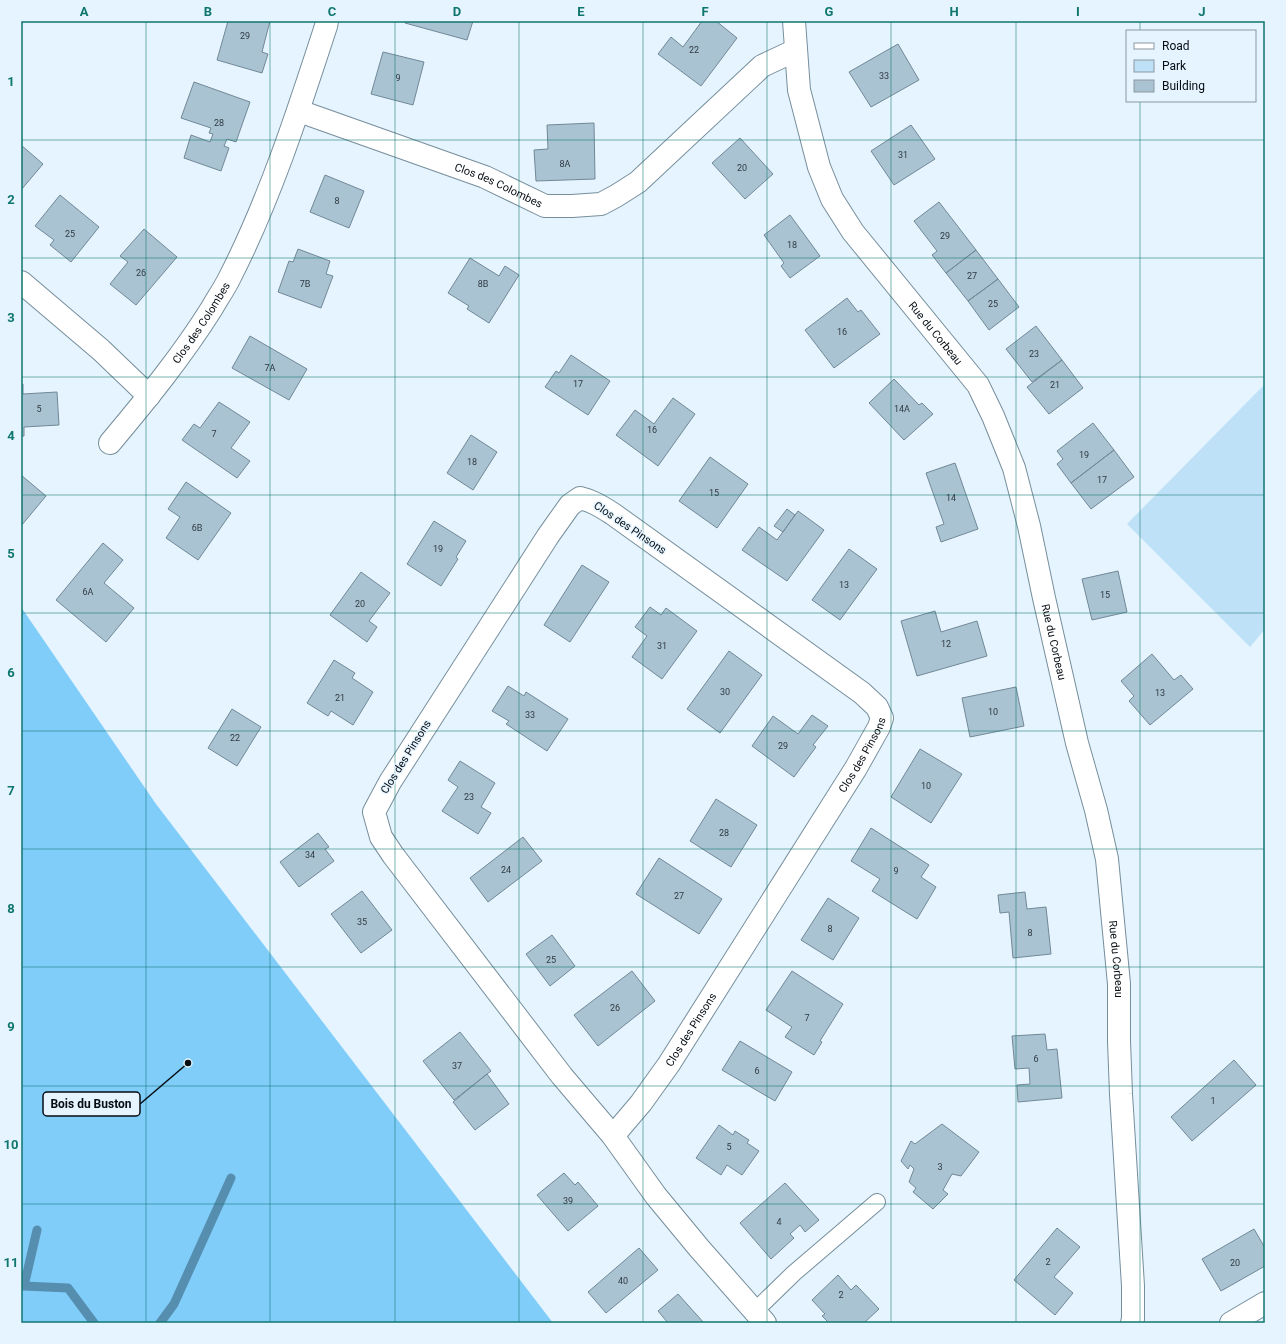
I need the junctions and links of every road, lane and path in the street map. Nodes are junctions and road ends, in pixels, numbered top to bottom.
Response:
1 (327, 21) edge
2 (794, 21) edge
3 (796, 50) junction
4 (299, 111) junction
5 (21, 282) edge
6 (149, 396) junction
7 (110, 443) dead end
8 (613, 1136) junction
9 (877, 1202) dead end
10 (1265, 1303) edge
11 (760, 1317) edge
12 (1132, 1323) edge
13 (1231, 1323) edge

1 - 4 street, Clos des Colombes
2 - 3 street, Rue du Corbeau
3 - 4 street, Clos des Colombes
3 - 12 street, Rue du Corbeau
4 - 6 street, Clos des Colombes
5 - 6 street
6 - 7 street, Clos des Colombes
8 - 8 street, Clos des Pinsons
8 - 11 street, Clos des Pinsons
9 - 11 lane
10 - 13 street

